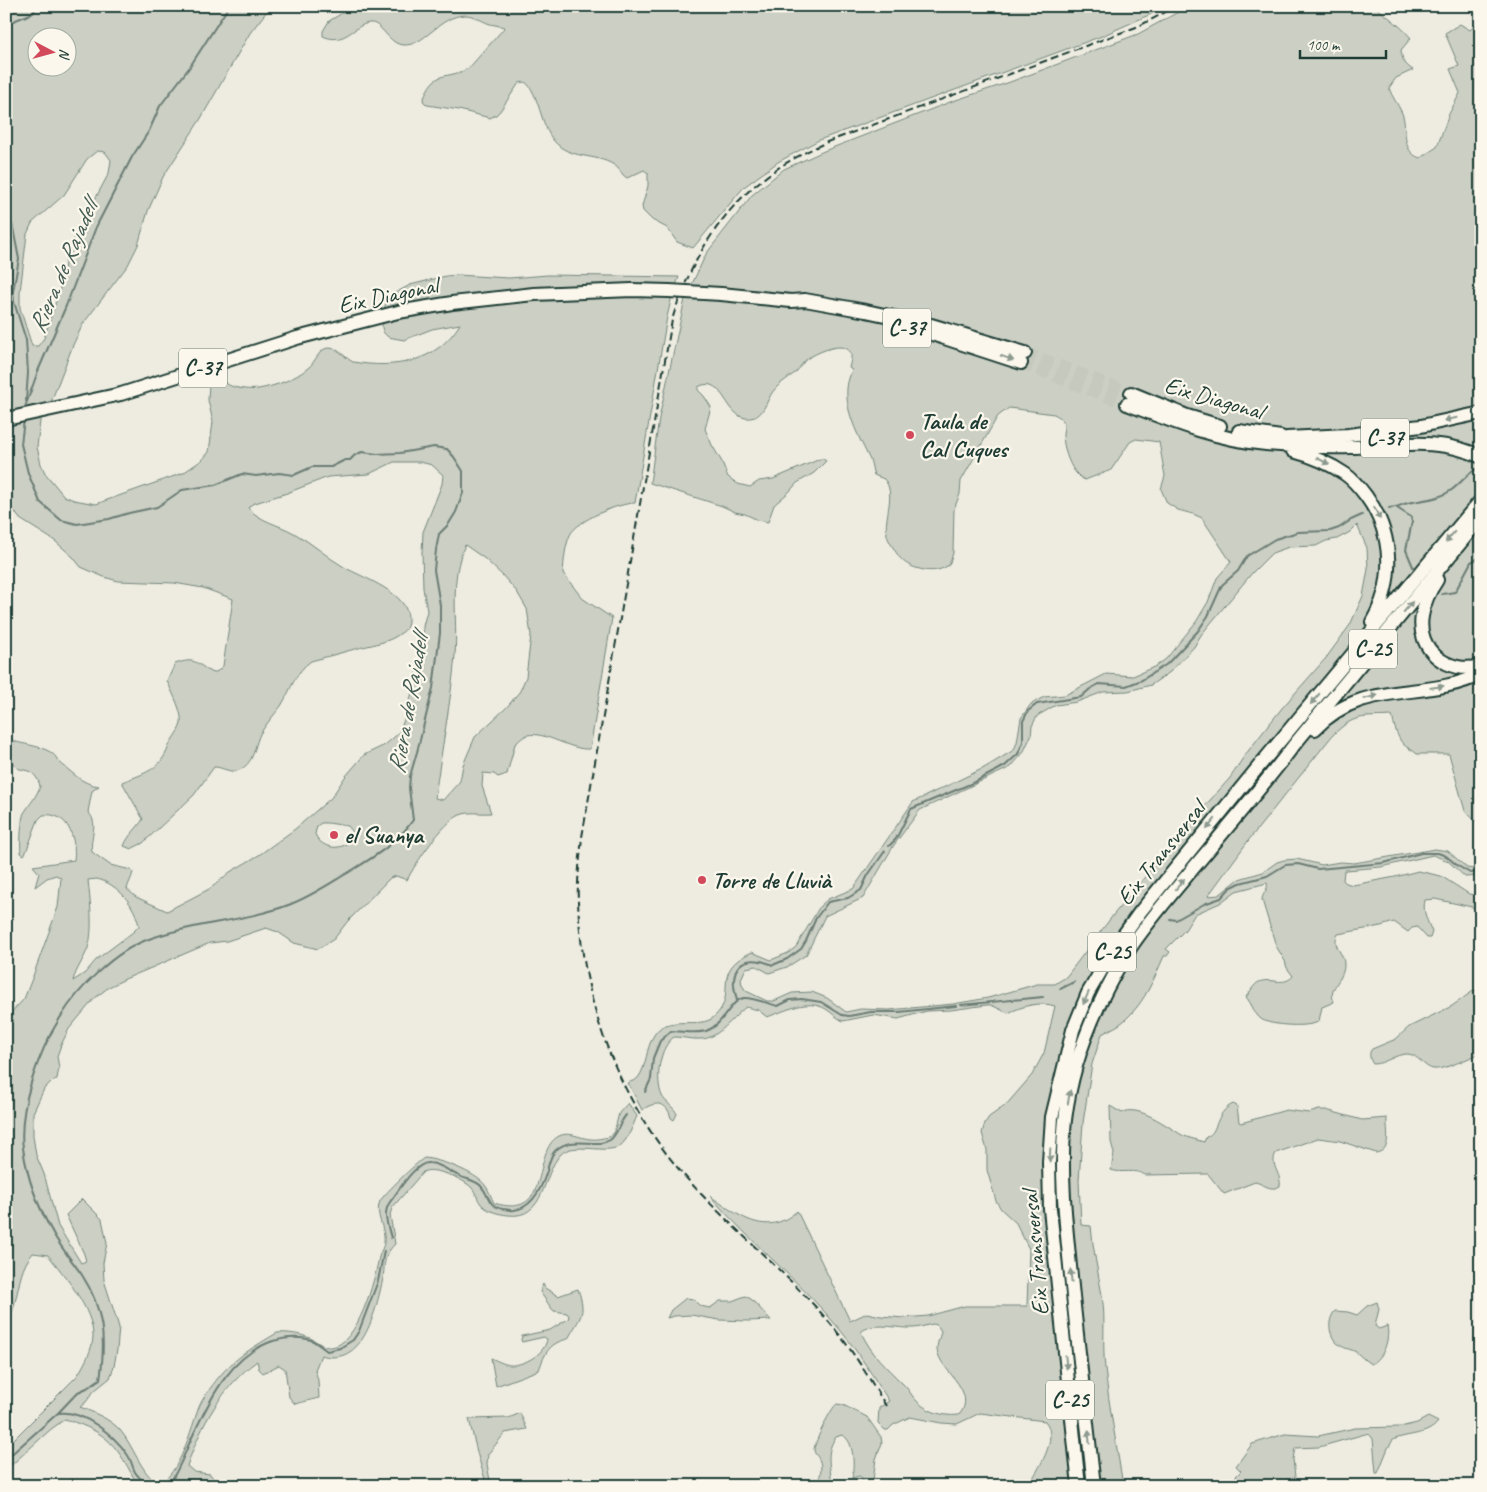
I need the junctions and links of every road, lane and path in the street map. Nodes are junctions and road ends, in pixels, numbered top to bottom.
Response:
1 (1023, 358) tunnel mouth
2 (1481, 413) edge
3 (6, 419) edge
4 (1287, 438) junction
5 (1264, 444) junction
6 (1481, 450) edge
7 (1481, 457) edge
8 (1481, 500) edge
9 (1481, 518) edge
10 (1454, 551) junction
11 (1346, 662) junction
12 (1481, 666) edge
13 (1481, 674) edge
14 (1267, 781) junction
15 (1079, 1486) edge
16 (1094, 1486) edge

1 - 3 highway, Eix Diagonal / C-37, bridge
2 -> 4 highway
4 - 5 highway, Eix Diagonal / C-37
4 - 6 highway, C-37
5 - 7 highway, C-37
5 -> 11 highway, C-37
8 -> 11 highway, Eix Transversal / C-25
9 - 10 highway, Eix Transversal / C-25
10 - 12 highway
14 -> 10 highway, Eix Transversal / C-25
11 -> 15 highway, Eix Transversal / C-25
14 -> 13 highway
16 -> 14 highway, Eix Transversal / C-25

